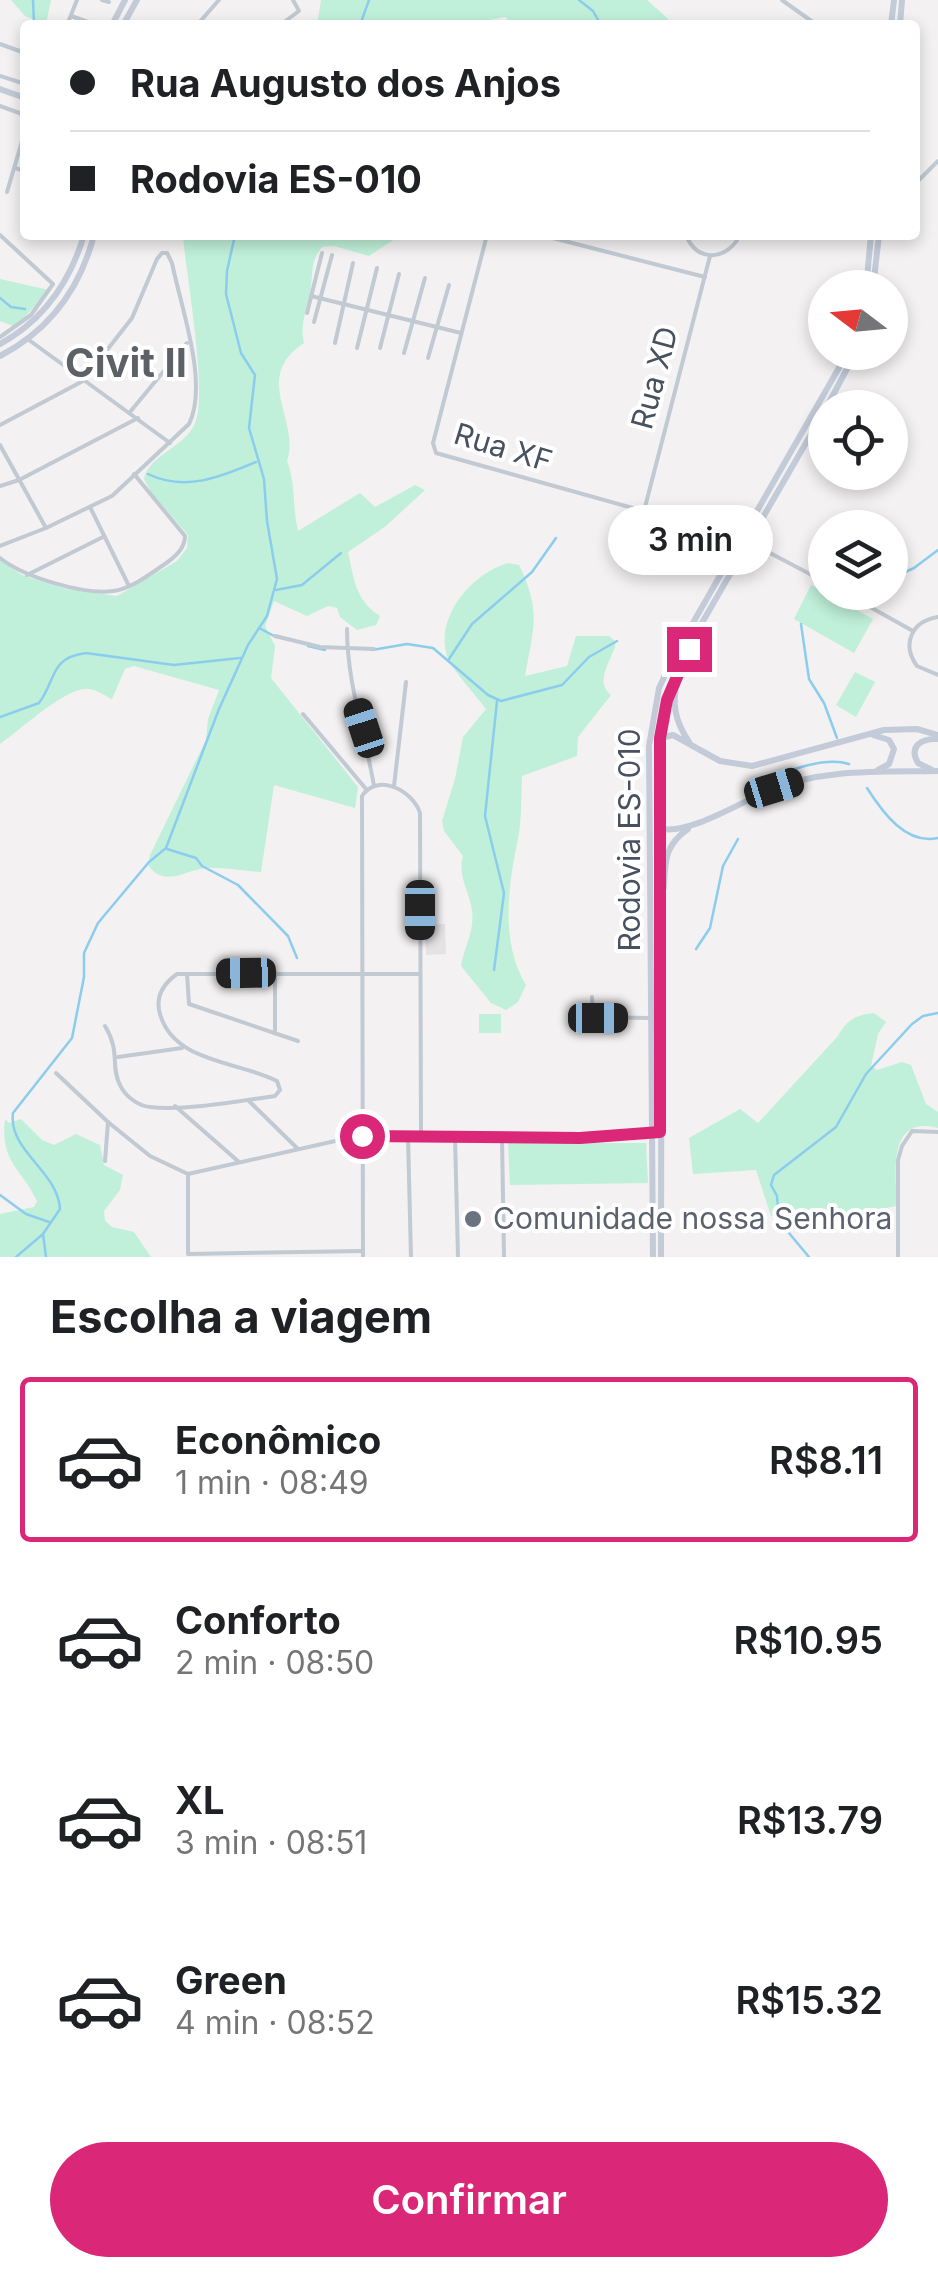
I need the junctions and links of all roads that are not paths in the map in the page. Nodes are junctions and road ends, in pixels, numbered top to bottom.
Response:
1 (76, 0) edge
2 (102, 0) edge
3 (219, 0) edge
4 (294, 0) edge
5 (782, 0) edge
6 (109, 2) dead end
7 (71, 16) junction
8 (69, 20) edge
9 (83, 20) edge
10 (201, 20) edge
11 (286, 20) edge
12 (810, 20) edge
13 (20, 150) edge
14 (938, 161) edge
15 (15, 168) junction
16 (20, 169) edge
17 (920, 179) edge
18 (7, 192) dead end
19 (0, 235) edge
20 (82, 240) edge
21 (92, 240) edge
22 (486, 240) edge
23 (560, 240) edge
24 (690, 240) edge
25 (737, 240) edge
26 (874, 240) edge
27 (875, 240) edge
28 (322, 253) dead end
29 (332, 256) dead end
30 (710, 256) junction
31 (353, 263) dead end
32 (377, 268) dead end
33 (869, 270) edge
34 (874, 270) edge
35 (399, 274) dead end
36 (704, 277) junction
37 (426, 278) dead end
38 (449, 284) dead end
39 (311, 296) junction
40 (320, 299) junction
41 (343, 305) junction
42 (366, 310) junction
43 (307, 313) dead end
44 (389, 316) junction
45 (314, 322) dead end
46 (413, 322) junction
47 (436, 328) junction
48 (462, 333) junction
49 (0, 337) edge
50 (28, 339) junction
51 (188, 341) junction
52 (334, 343) dead end
53 (0, 344) edge
54 (357, 348) dead end
55 (380, 348) dead end
56 (404, 353) dead end
57 (0, 356) edge
58 (428, 358) dead end
59 (838, 370) edge
60 (83, 381) junction
61 (130, 412) junction
62 (138, 418) junction
63 (0, 424) edge
64 (808, 438) edge
65 (170, 442) junction
66 (0, 445) edge
67 (134, 474) junction
68 (19, 480) junction
69 (0, 486) edge
70 (90, 508) junction
71 (644, 511) junction
72 (46, 528) junction
73 (716, 530) junction
74 (752, 530) junction
75 (738, 531) junction
76 (104, 536) junction
77 (0, 546) edge
78 (756, 546) junction
79 (735, 553) junction
80 (0, 558) edge
81 (808, 573) edge
82 (27, 575) junction
83 (130, 586) junction
84 (874, 610) edge
85 (938, 617) edge
86 (699, 628) junction
87 (348, 629) dead end
88 (912, 631) junction
89 (276, 636) dead end
90 (347, 646) junction
91 (374, 649) dead end
92 (938, 674) edge
93 (406, 682) dead end
94 (303, 714) dead end
95 (866, 734) junction
96 (938, 737) edge
97 (660, 738) junction
98 (690, 743) junction
99 (649, 746) junction
100 (937, 771) edge
101 (872, 773) junction
102 (374, 786) junction
103 (394, 787) junction
104 (366, 789) junction
105 (650, 814) junction
106 (702, 820) junction
107 (660, 828) junction
108 (660, 902) junction
109 (275, 972) junction
110 (362, 973) junction
111 (187, 974) junction
112 (420, 974) junction
113 (592, 997) dead end
114 (653, 1018) junction
115 (105, 1026) dead end
116 (275, 1030) junction
117 (298, 1041) dead end
118 (182, 1048) junction
119 (118, 1057) junction
120 (56, 1073) dead end
121 (248, 1100) junction
122 (175, 1106) junction
123 (108, 1122) junction
124 (938, 1132) edge
125 (657, 1134) junction
126 (362, 1136) junction
127 (408, 1136) junction
128 (420, 1136) junction
129 (455, 1136) junction
130 (502, 1138) junction
131 (298, 1149) junction
132 (105, 1161) dead end
133 (241, 1163) junction
134 (188, 1174) junction
135 (364, 1254) edge
136 (412, 1257) edge
137 (458, 1257) edge
138 (504, 1257) edge
139 (657, 1257) edge
140 (898, 1257) edge

1 - 7 street
2 - 6 street
3 - 10 street
4 - 11 street
5 - 12 street
7 - 8 street
7 - 9 street
13 - 15 street
14 - 17 street
15 - 16 street
15 - 18 street
19 - 49 street
20 - 53 main road
21 - 50 main road
22 - 48 street, Rua XF
23 - 36 street
24 - 30 street
25 - 30 street
26 - 33 main road
27 - 34 main road
28 - 39 street
29 - 40 street
30 - 36 street, Rua XD
31 - 41 street
32 - 42 street
35 - 44 street
36 - 71 street, Rua XD
37 - 46 street
38 - 47 street
39 - 40 street
39 - 43 street
40 - 41 street
40 - 45 street
41 - 42 street
41 - 52 street
42 - 44 street
42 - 54 street
44 - 46 street
44 - 55 street
46 - 47 street
46 - 56 street
47 - 48 street
47 - 58 street
48 - 71 street, Rua XF
50 - 57 main road
50 - 60 street
51 - 60 street
51 - 61 street
51 - 65 street
59 - 74 main road, Rodovia ES-010
60 - 61 street
60 - 63 street
61 - 62 street
62 - 65 street
62 - 68 street
64 - 74 main road, Rodovia ES-010
65 - 67 street
66 - 68 street
67 - 70 street
67 - 83 street
68 - 69 street
68 - 72 street
70 - 72 street
70 - 76 street
71 - 73 street, Rua XF
72 - 77 street
73 - 75 street, Rua XF
73 - 79 street
74 - 75 street, Rua XF
74 - 78 street
74 - 79 main road, Rodovia ES-010
75 - 79 street
76 - 82 street
76 - 83 street
78 - 79 street
78 - 81 street
79 - 86 main road, Rodovia ES-010
79 - 99 main road, Rodovia ES-010
80 - 82 street
82 - 83 street
84 - 88 street
85 - 88 street
86 - 97 main road, Rodovia ES-010
86 - 98 main road
87 - 90 street
88 - 92 street
89 - 90 street
90 - 91 street
90 - 102 street
93 - 103 street
94 - 104 street
95 - 96 main road
95 - 98 main road
95 - 101 main road
96 - 100 main road
97 - 98 main road
97 - 99 main road
97 - 107 main road, Rodovia ES-010
99 - 105 main road, Rodovia ES-010
100 - 101 main road
101 - 106 main road
102 - 103 street
102 - 104 street
103 - 112 street
104 - 110 street
105 - 107 main road
105 - 114 main road, Rodovia ES-010
106 - 107 main road
106 - 108 main road
107 - 108 main road, Rodovia ES-010
108 - 125 main road, Rodovia ES-010
109 - 110 street
109 - 111 street
109 - 116 street
110 - 112 street
110 - 126 street
111 - 116 street
111 - 118 street
112 - 128 street
113 - 114 street
114 - 125 main road, Rodovia ES-010
115 - 119 street
116 - 117 street
118 - 119 street
118 - 121 street
119 - 122 street
120 - 123 street
121 - 122 street
121 - 131 street
122 - 133 street
123 - 132 street
123 - 134 street
124 - 140 street
125 - 130 street
125 - 139 main road, Rodovia ES-010
126 - 127 street
126 - 131 street
126 - 135 street
127 - 128 street
127 - 136 street
128 - 129 street
129 - 130 street
129 - 137 street
130 - 138 street
131 - 133 street
133 - 134 street
134 - 135 street

